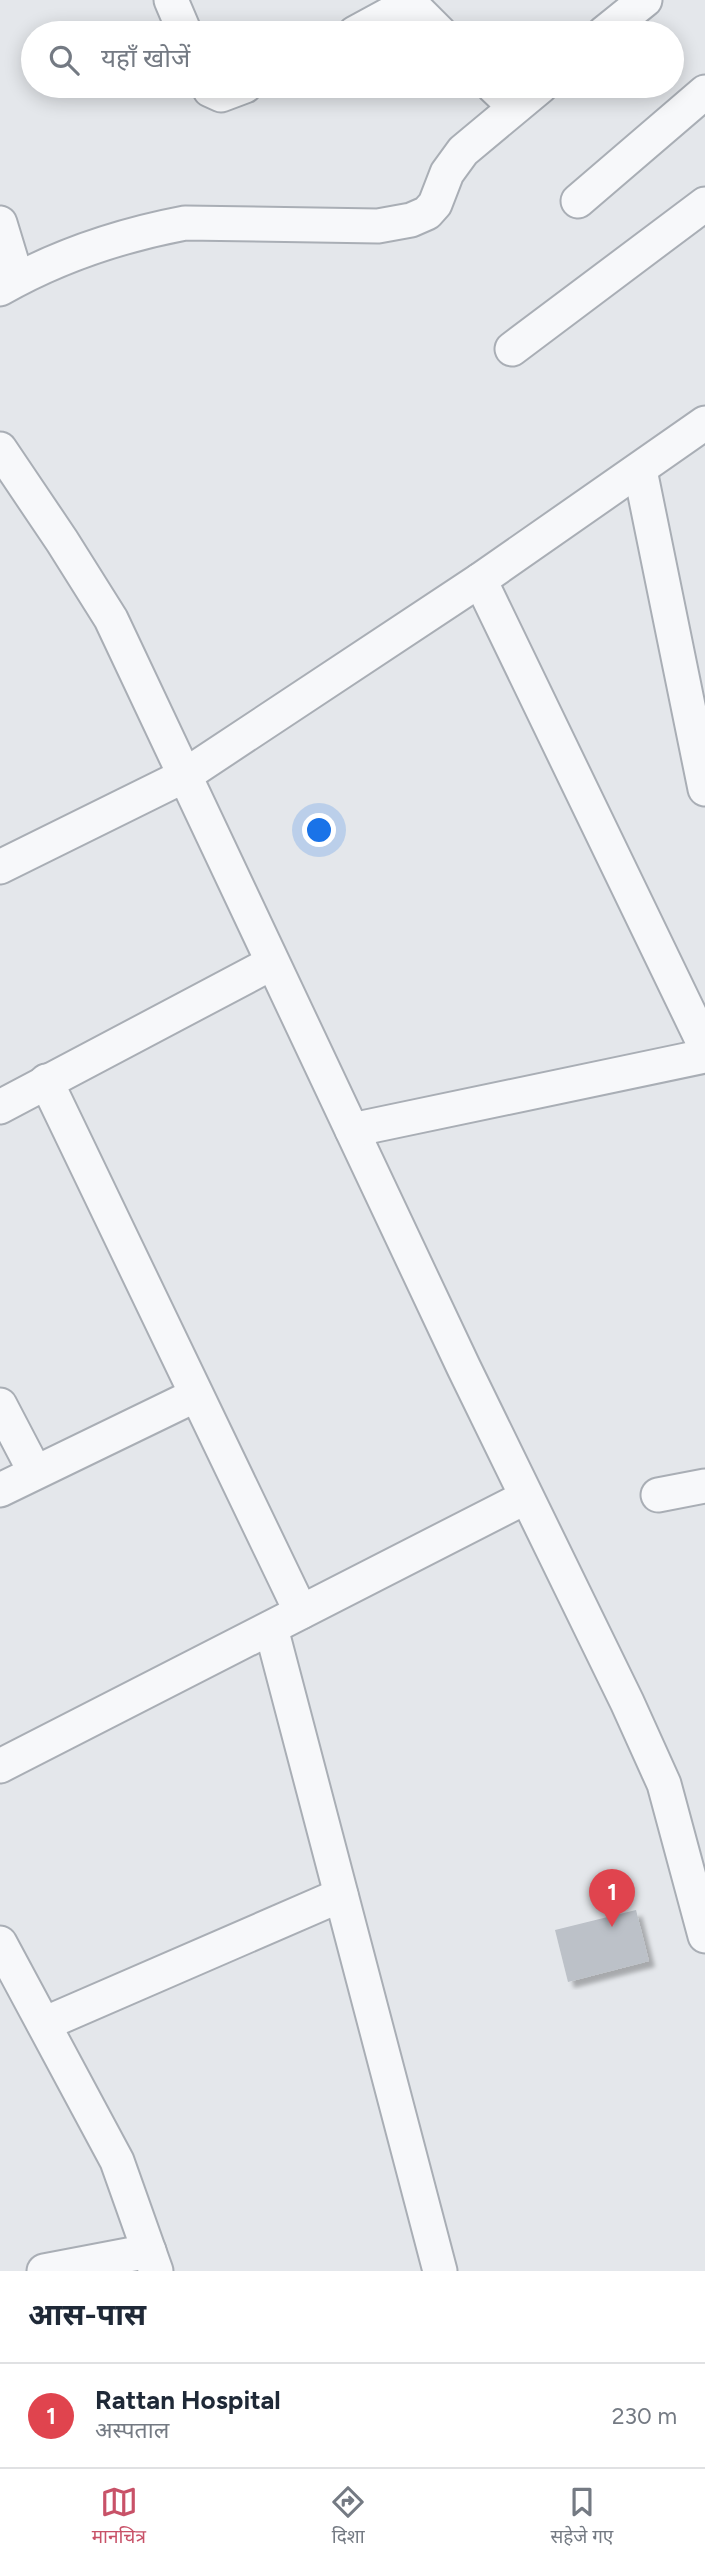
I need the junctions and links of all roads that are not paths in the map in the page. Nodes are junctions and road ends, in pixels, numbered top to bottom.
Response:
1 (171, 0) edge
2 (407, 0) edge
3 (645, 0) edge
4 (180, 21) edge
5 (377, 21) edge
6 (428, 21) edge
7 (619, 21) edge
8 (705, 92) edge
9 (503, 98) edge
10 (578, 201) dead end
11 (705, 204) edge
12 (0, 223) edge
13 (9, 284) edge
14 (512, 349) dead end
15 (705, 424) edge
16 (0, 449) edge
17 (640, 470) junction
18 (480, 580) junction
19 (184, 776) junction
20 (705, 789) edge
21 (0, 867) edge
22 (272, 963) junction
23 (705, 1046) edge
24 (705, 1056) edge
25 (46, 1082) junction
26 (0, 1107) edge
27 (352, 1130) junction
28 (196, 1395) junction
29 (0, 1405) edge
30 (35, 1472) junction
31 (705, 1486) edge
32 (0, 1490) edge
33 (658, 1495) dead end
34 (526, 1497) junction
35 (301, 1612) junction
36 (271, 1628) junction
37 (0, 1766) edge
38 (341, 1895) junction
39 (704, 1926) edge
40 (0, 1943) edge
41 (44, 2024) junction
42 (152, 2261) edge
43 (44, 2271) edge
44 (440, 2271) edge

1 - 4 street
2 - 5 street
2 - 6 street
3 - 7 street
8 - 10 street
9 - 13 street
11 - 14 street
12 - 13 street
15 - 17 street
16 - 19 street
17 - 18 street
17 - 20 street
18 - 19 street
18 - 23 street
19 - 21 street
19 - 22 street
22 - 25 street
22 - 27 street
24 - 27 street
25 - 26 street
25 - 28 street
27 - 34 street
28 - 30 street
28 - 35 street
29 - 30 street
30 - 32 street
31 - 33 street
34 - 35 street
34 - 39 street
35 - 36 street
36 - 37 street
36 - 38 street
38 - 41 street
38 - 44 street
40 - 41 street
41 - 42 street
42 - 43 street

